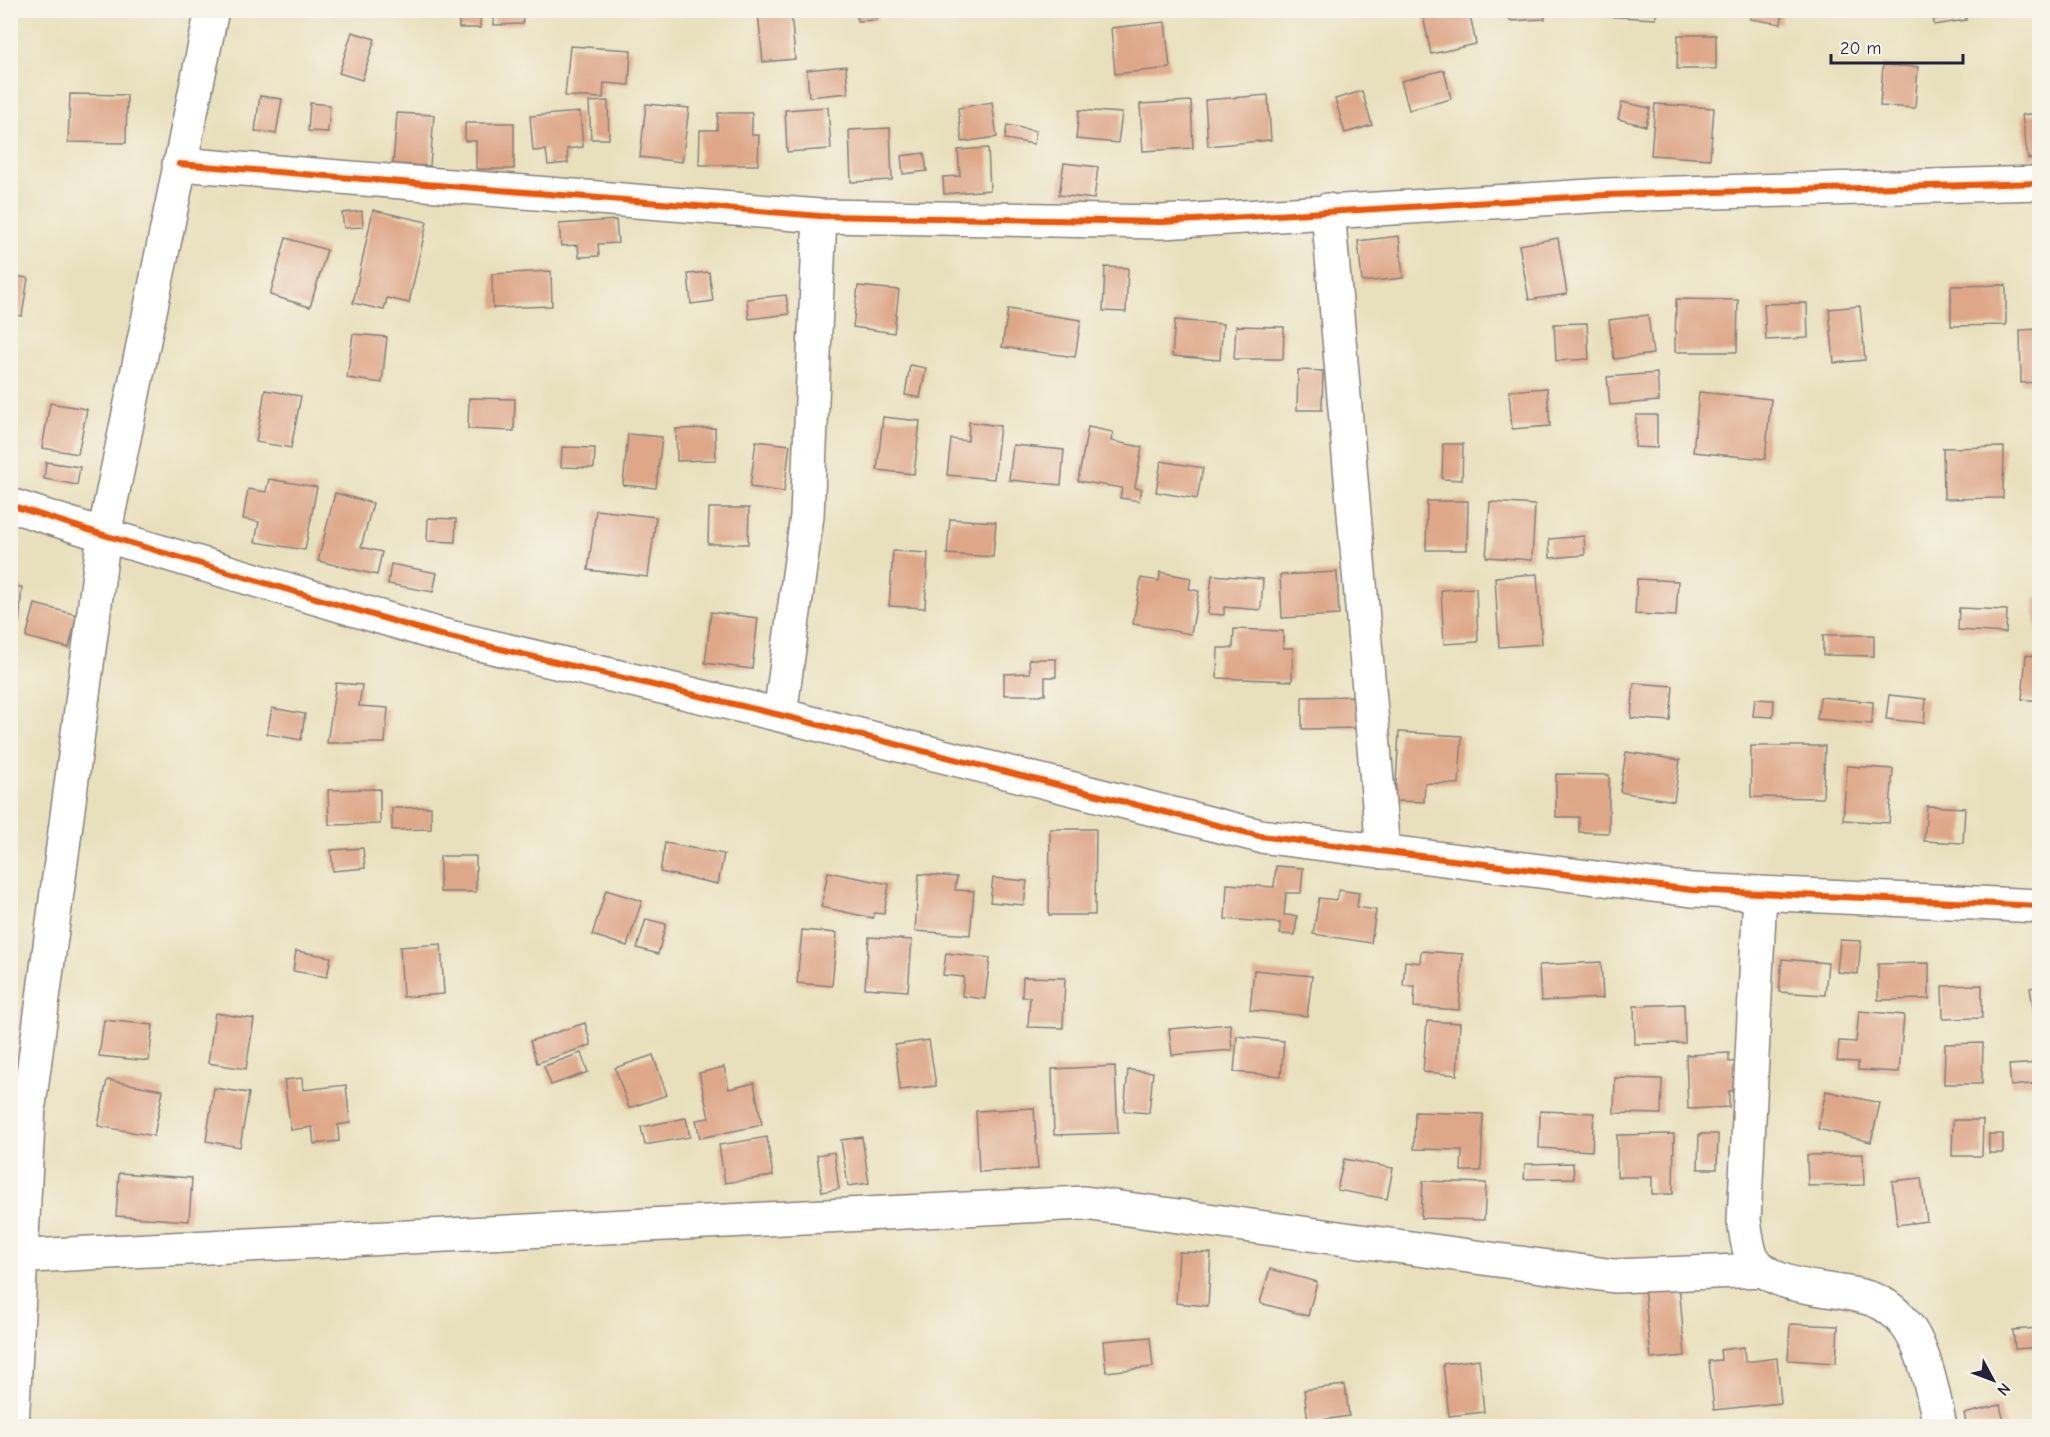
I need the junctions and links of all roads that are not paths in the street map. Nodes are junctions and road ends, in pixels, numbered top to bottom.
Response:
1 (212, 10) edge
2 (179, 164) junction
3 (2040, 183) edge
4 (1328, 210) junction
5 (820, 216) junction
6 (10, 505) edge
7 (104, 535) junction
8 (780, 715) junction
9 (1383, 852) junction
10 (1760, 893) junction
11 (2040, 906) edge
12 (16, 1256) edge
13 (1764, 1270) junction
14 (12, 1426) edge
15 (1940, 1426) edge

1 - 2 street
2 - 5 street
2 - 7 street
3 - 4 street
4 - 5 street
4 - 9 street
5 - 8 street
6 - 7 street
7 - 8 street
7 - 12 street
8 - 9 street
9 - 10 street
10 - 11 street
10 - 13 street
12 - 13 street
12 - 14 street
13 - 15 street

